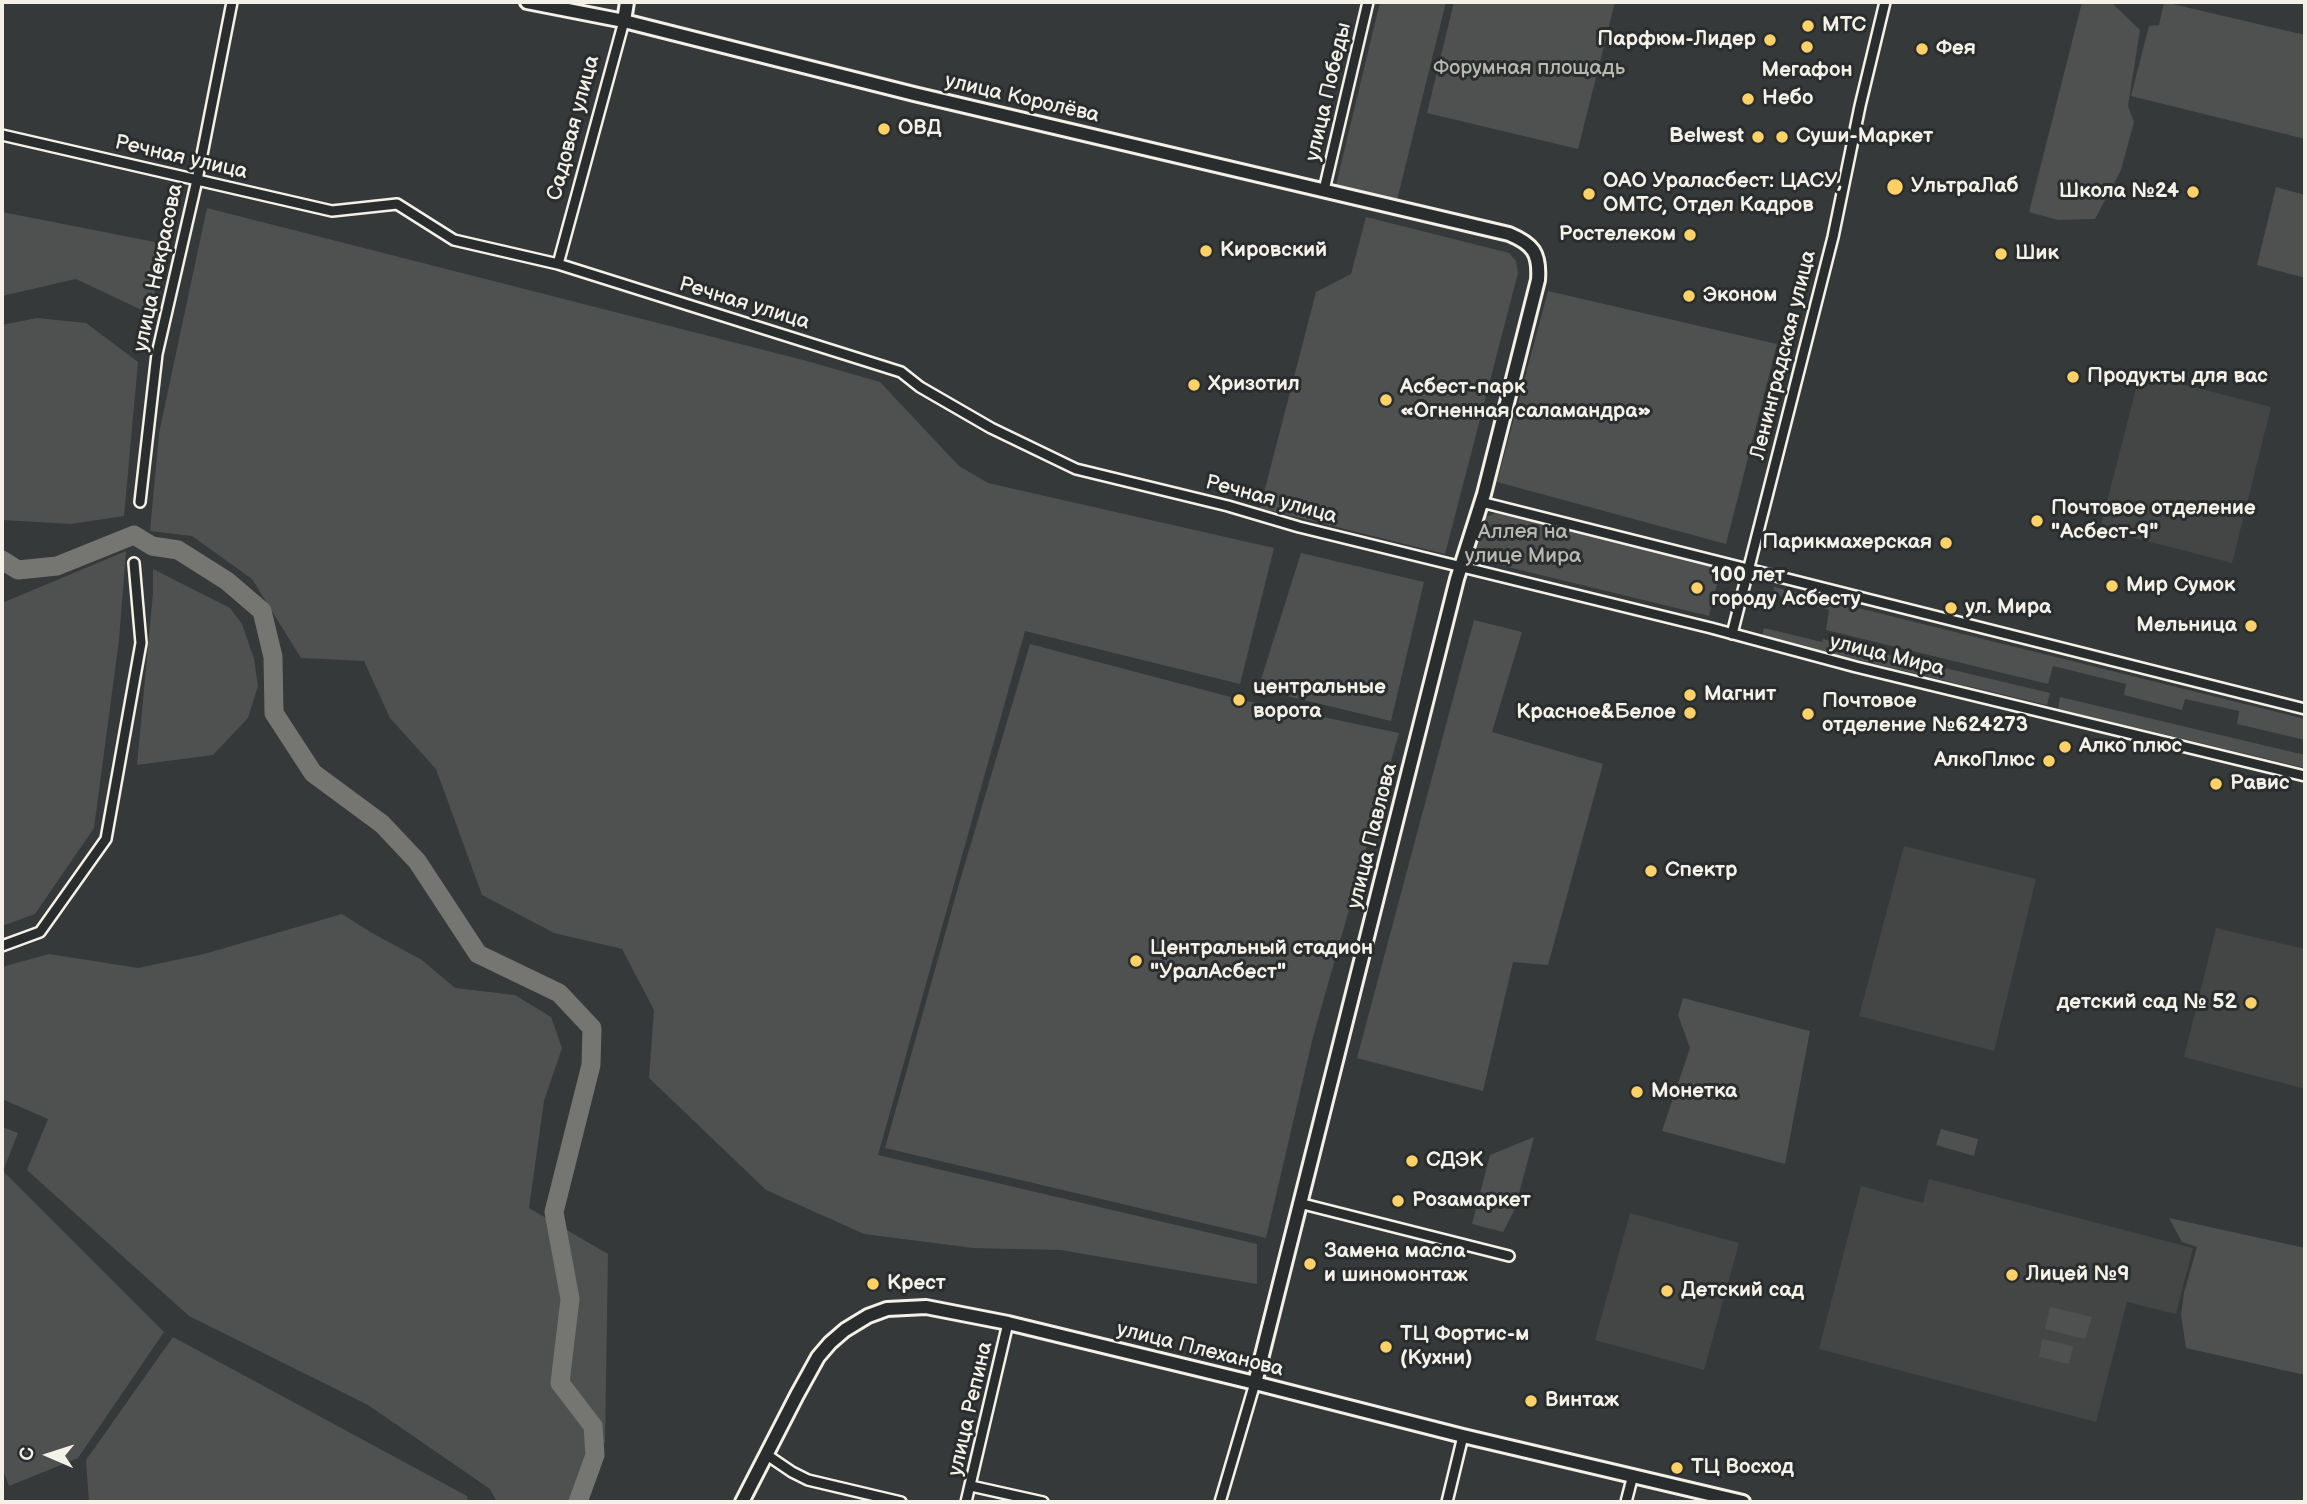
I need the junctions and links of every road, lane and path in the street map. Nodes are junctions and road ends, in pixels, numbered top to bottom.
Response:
1 (232, 2) edge
2 (527, 2) edge
3 (627, 2) edge
4 (1368, 2) edge
5 (1885, 2) edge
6 (624, 21) junction
7 (2, 135) edge
8 (197, 180) junction
9 (1324, 190) junction
10 (1509, 234) joint
11 (558, 264) junction
12 (140, 502) dead end
13 (1480, 502) junction
14 (134, 563) dead end
15 (1461, 566) junction
16 (1748, 569) junction
17 (1732, 634) junction
18 (2305, 709) edge
19 (2305, 776) edge
20 (2, 946) edge
21 (1299, 1203) junction
22 (1509, 1256) dead end
23 (1008, 1323) junction
24 (1255, 1383) junction
25 (1463, 1436) junction
26 (767, 1455) junction
27 (1633, 1475) junction
28 (971, 1486) junction
29 (742, 1502) edge
30 (901, 1502) edge
31 (966, 1502) edge
32 (1043, 1502) edge
33 (1220, 1502) edge
34 (1447, 1502) edge
35 (1626, 1502) edge
36 (1743, 1502) edge

1 - 8 street, улица Некрасова
2 - 6 street, улица Королёва
3 - 6 street, Садовая улица
4 - 9 street, улица Победы
5 - 16 street, Ленинградская улица
6 - 9 street, улица Королёва
6 - 11 street, Садовая улица
7 - 8 street, Речная улица
8 - 11 street, Речная улица
8 - 12 street, улица Некрасова
9 - 10 street, улица Королёва
10 - 13 street, улица Павлова
11 - 15 street, Речная улица
13 - 15 street, улица Павлова
13 - 16 street
14 - 20 street
15 - 17 street, улица Мира
15 - 21 street, улица Павлова
16 - 17 street, Ленинградская улица
16 - 18 street
17 - 19 street, улица Мира
21 - 22 street
21 - 24 street, улица Павлова
23 - 24 street, улица Плеханова
23 - 26 street, улица Плеханова
23 - 28 street, улица Репина
24 - 25 street, улица Плеханова
24 - 33 street, улица Павлова
25 - 27 street, улица Плеханова
25 - 34 street
26 - 29 street, улица Плеханова
26 - 30 street
27 - 35 street
27 - 36 street, улица Плеханова
28 - 31 street, улица Репина
28 - 32 street

